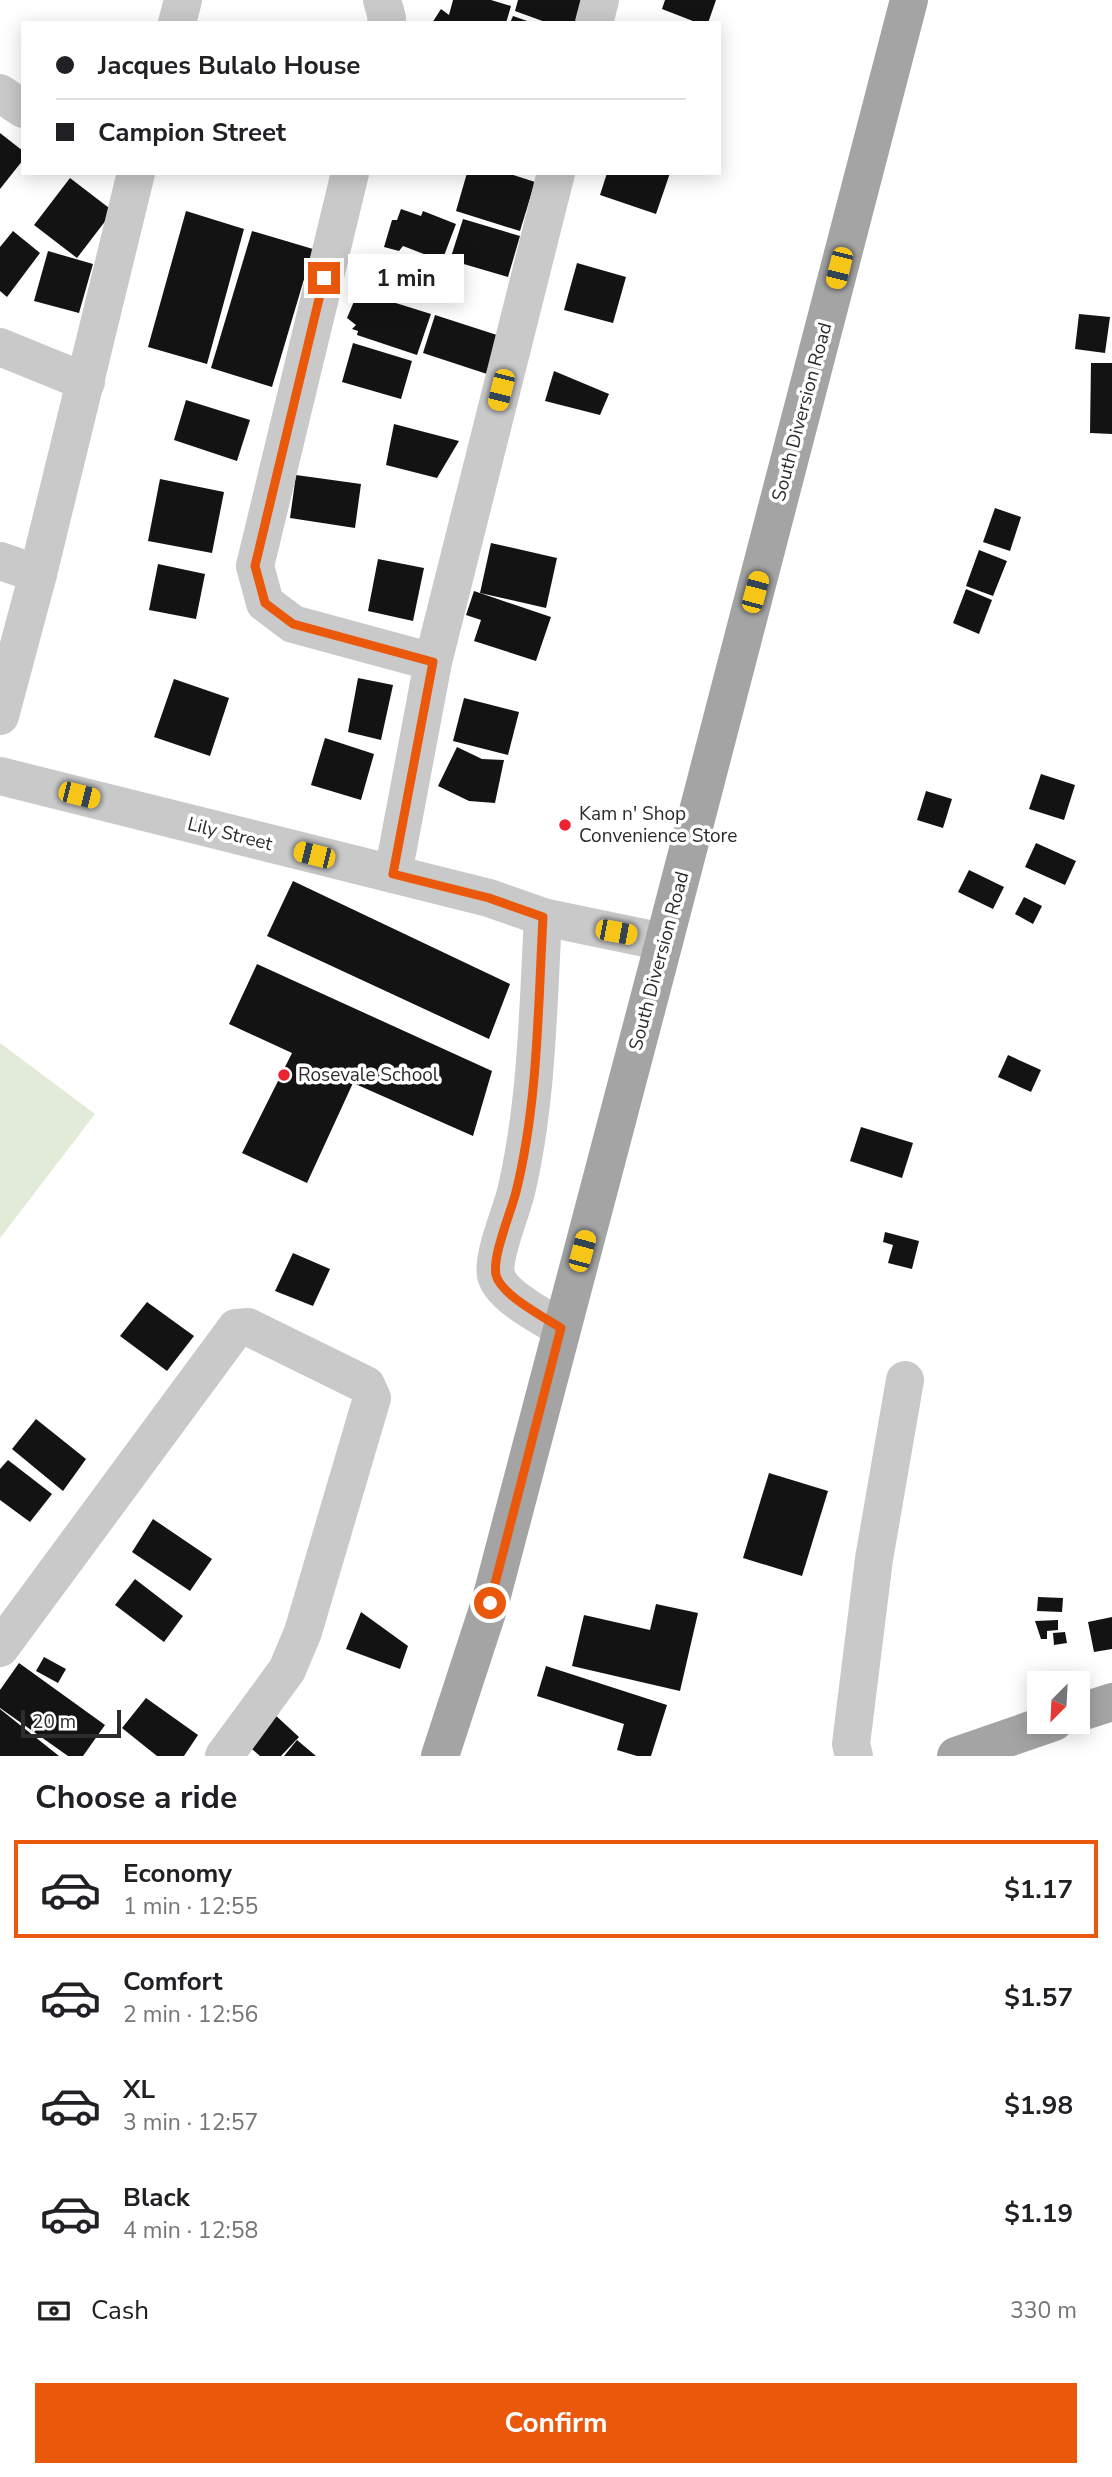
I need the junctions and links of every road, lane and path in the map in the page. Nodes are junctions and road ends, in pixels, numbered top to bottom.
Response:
1 (183, 0) edge
2 (382, 0) edge
3 (600, 0) edge
4 (909, 0) edge
5 (178, 21) edge
6 (386, 21) edge
7 (595, 21) edge
8 (0, 93) edge
9 (21, 108) edge
10 (132, 175) edge
11 (350, 175) edge
12 (555, 175) edge
13 (0, 347) edge
14 (86, 382) junction
15 (0, 561) edge
16 (38, 574) junction
17 (433, 662) junction
18 (0, 716) edge
19 (0, 776) edge
20 (393, 874) junction
21 (543, 917) junction
22 (664, 942) junction
23 (561, 1328) junction
24 (905, 1380) dead end
25 (0, 1648) edge
26 (1112, 1702) edge
27 (1090, 1709) edge
28 (1027, 1731) edge
29 (224, 1756) edge
30 (440, 1756) edge
31 (854, 1756) edge
32 (956, 1756) edge

1 - 5 street
2 - 6 street
3 - 7 street
4 - 22 main road, South Diversion Road
8 - 9 street
10 - 14 street
11 - 17 street
12 - 17 street
13 - 14 street
14 - 16 street
15 - 16 street
16 - 18 street
17 - 20 street
19 - 20 street, Lily Street
20 - 21 street, Lily Street
21 - 22 street, Lily Street
21 - 23 street
22 - 23 main road, South Diversion Road
23 - 30 main road, South Diversion Road
24 - 31 street
25 - 29 street
26 - 27 main road
28 - 32 main road

